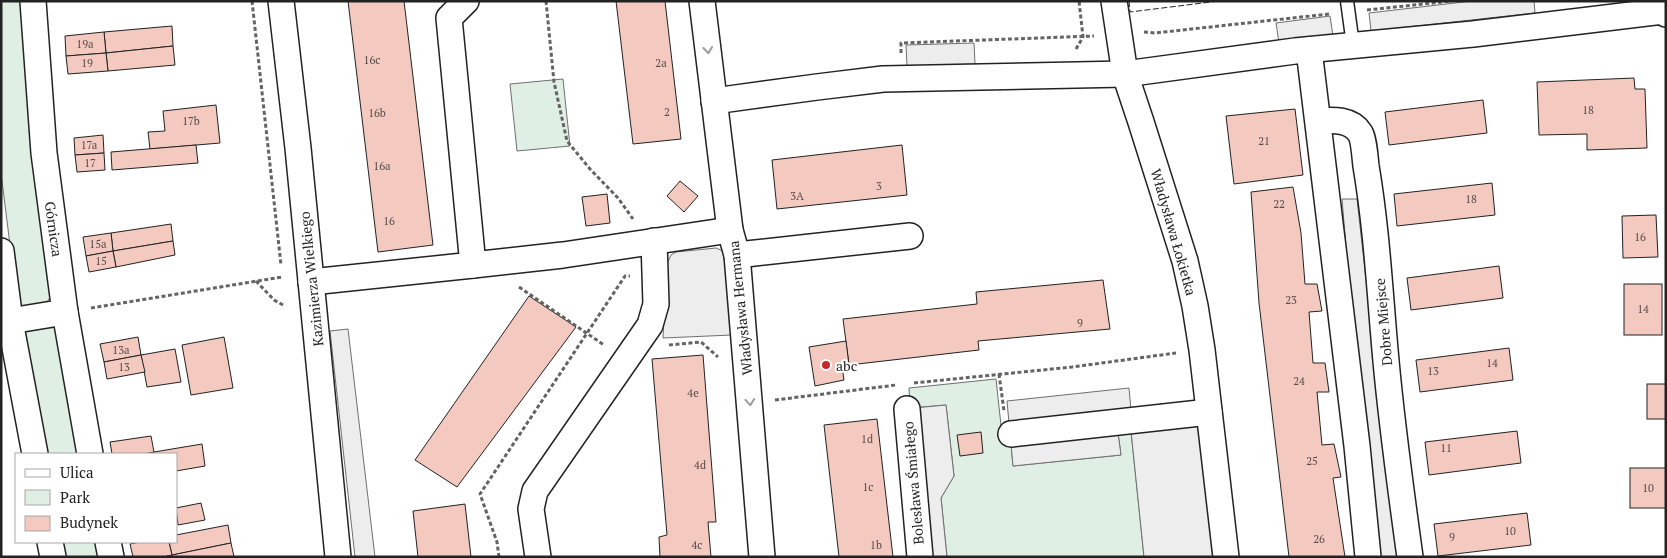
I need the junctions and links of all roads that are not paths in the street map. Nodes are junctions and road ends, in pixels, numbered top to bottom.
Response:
1 (33, 1) edge
2 (281, 1) edge
3 (702, 1) edge
4 (1114, 1) edge
5 (454, 7) edge
6 (1347, 7) edge
7 (1661, 9) edge
8 (1353, 46) junction
9 (1309, 50) junction
10 (1124, 74) junction
11 (714, 102) junction
12 (1319, 121) junction
13 (730, 230) junction
14 (910, 236) dead end
15 (649, 242) junction
16 (1, 251) edge
17 (737, 255) junction
18 (473, 265) junction
19 (311, 282) junction
20 (65, 312) junction
21 (10, 321) junction
22 (906, 409) dead end
23 (1210, 412) junction
24 (1011, 434) dead end
25 (34, 453) edge
26 (90, 453) edge
27 (50, 543) edge
28 (108, 543) edge
29 (53, 557) edge
30 (111, 557) edge
31 (338, 557) edge
32 (538, 557) edge
33 (762, 557) edge
34 (920, 557) edge
35 (1226, 557) edge
36 (1368, 557) edge
37 (1410, 557) edge

1 - 20 street, Górnicza
2 - 19 street, Kazimierza Wielkiego
3 -> 11 street, Władysława Hermana
4 - 10 street, Władysława Łokietka
5 - 18 street
6 - 8 lane
7 - 8 street
8 - 9 street
9 - 10 street
9 - 12 street
10 - 11 street
10 - 23 street, Władysława Łokietka
11 - 13 street, Władysława Hermana
12 - 36 street
12 - 37 street, Dobre Miejsce
13 - 15 street
13 - 17 street, Władysława Hermana
14 - 17 street
15 - 18 street
15 - 32 street
16 - 21 street
17 -> 33 street, Władysława Hermana
18 - 19 street
19 - 31 street, Kazimierza Wielkiego
20 - 21 street
20 - 26 street, Górnicza
21 - 25 street
22 - 34 street, Bolesława Śmiałego
23 - 24 street
23 - 35 street, Władysława Łokietka
27 - 29 street
28 - 30 street

